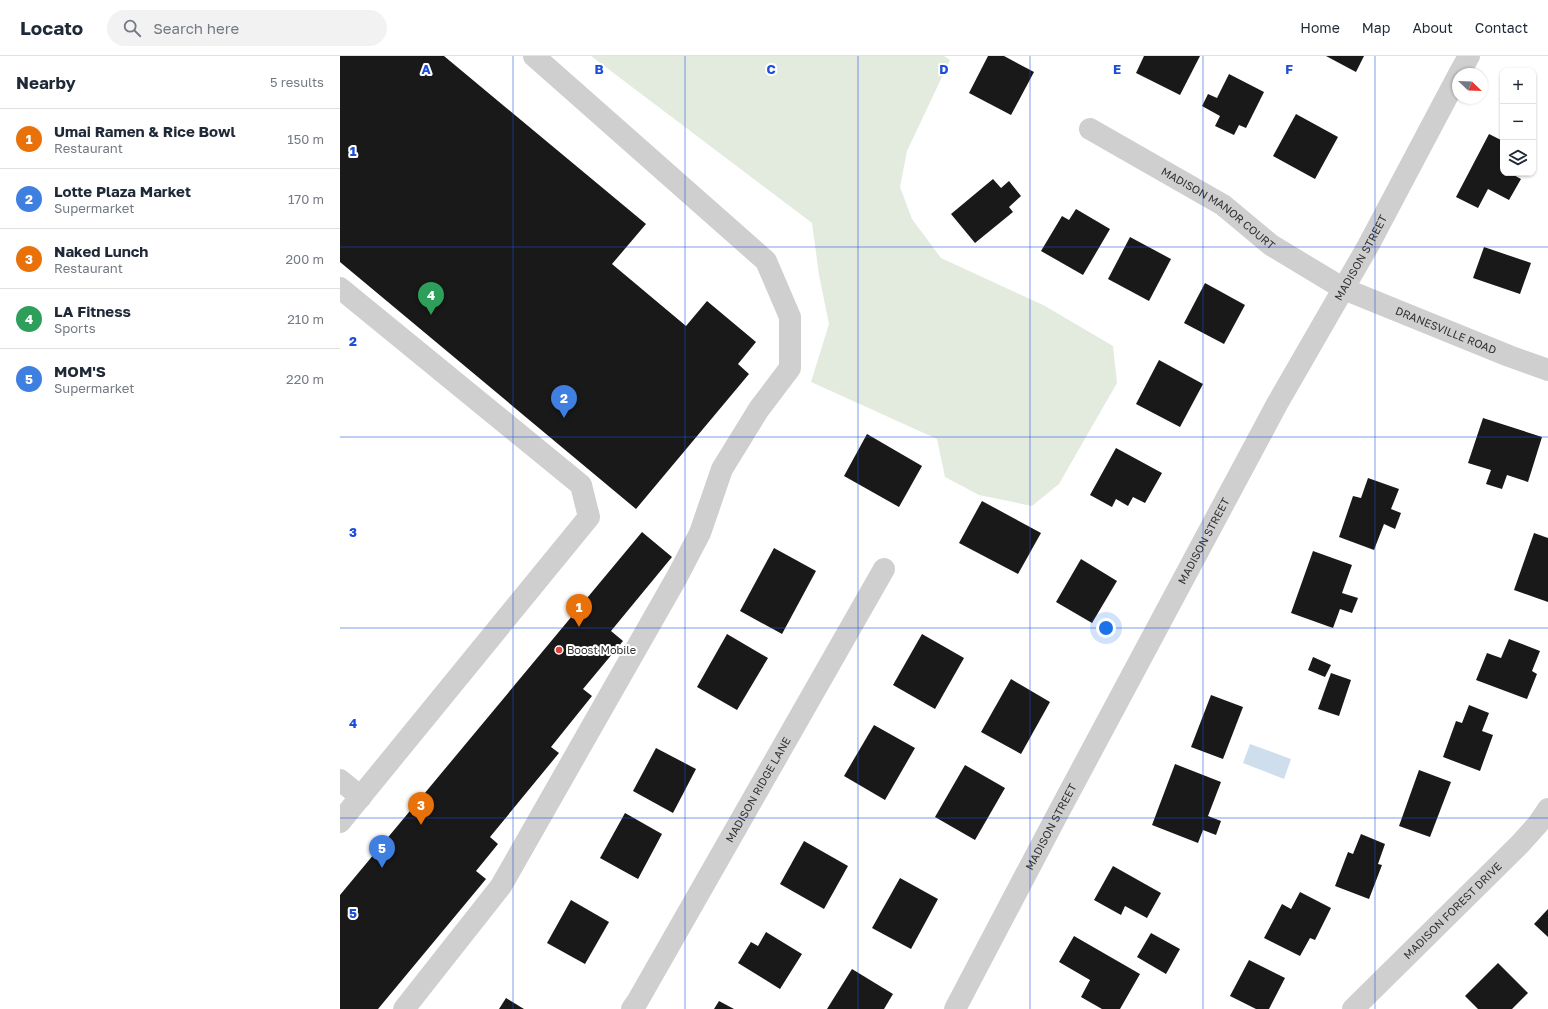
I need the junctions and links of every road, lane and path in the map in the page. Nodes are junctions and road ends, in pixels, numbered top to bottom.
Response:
1 (534, 56) edge
2 (1469, 56) edge
3 (1463, 68) edge
4 (1452, 88) edge
5 (1090, 129) dead end
6 (340, 288) edge
7 (1344, 289) junction
8 (1548, 370) edge
9 (884, 569) dead end
10 (340, 780) edge
11 (361, 797) junction
12 (1548, 809) edge
13 (340, 822) edge
14 (404, 1009) edge
15 (632, 1009) edge
16 (955, 1009) edge
17 (1353, 1009) edge

1 - 14 street
2 - 3 street, MADISON STREET
4 - 7 street, MADISON STREET
5 - 7 street, MADISON MANOR COURT
6 - 11 street
7 - 8 street, DRANESVILLE ROAD
7 - 16 street, MADISON STREET
9 - 15 street, MADISON RIDGE LANE
10 - 11 street
11 - 13 street
12 - 17 street, MADISON FOREST DRIVE

